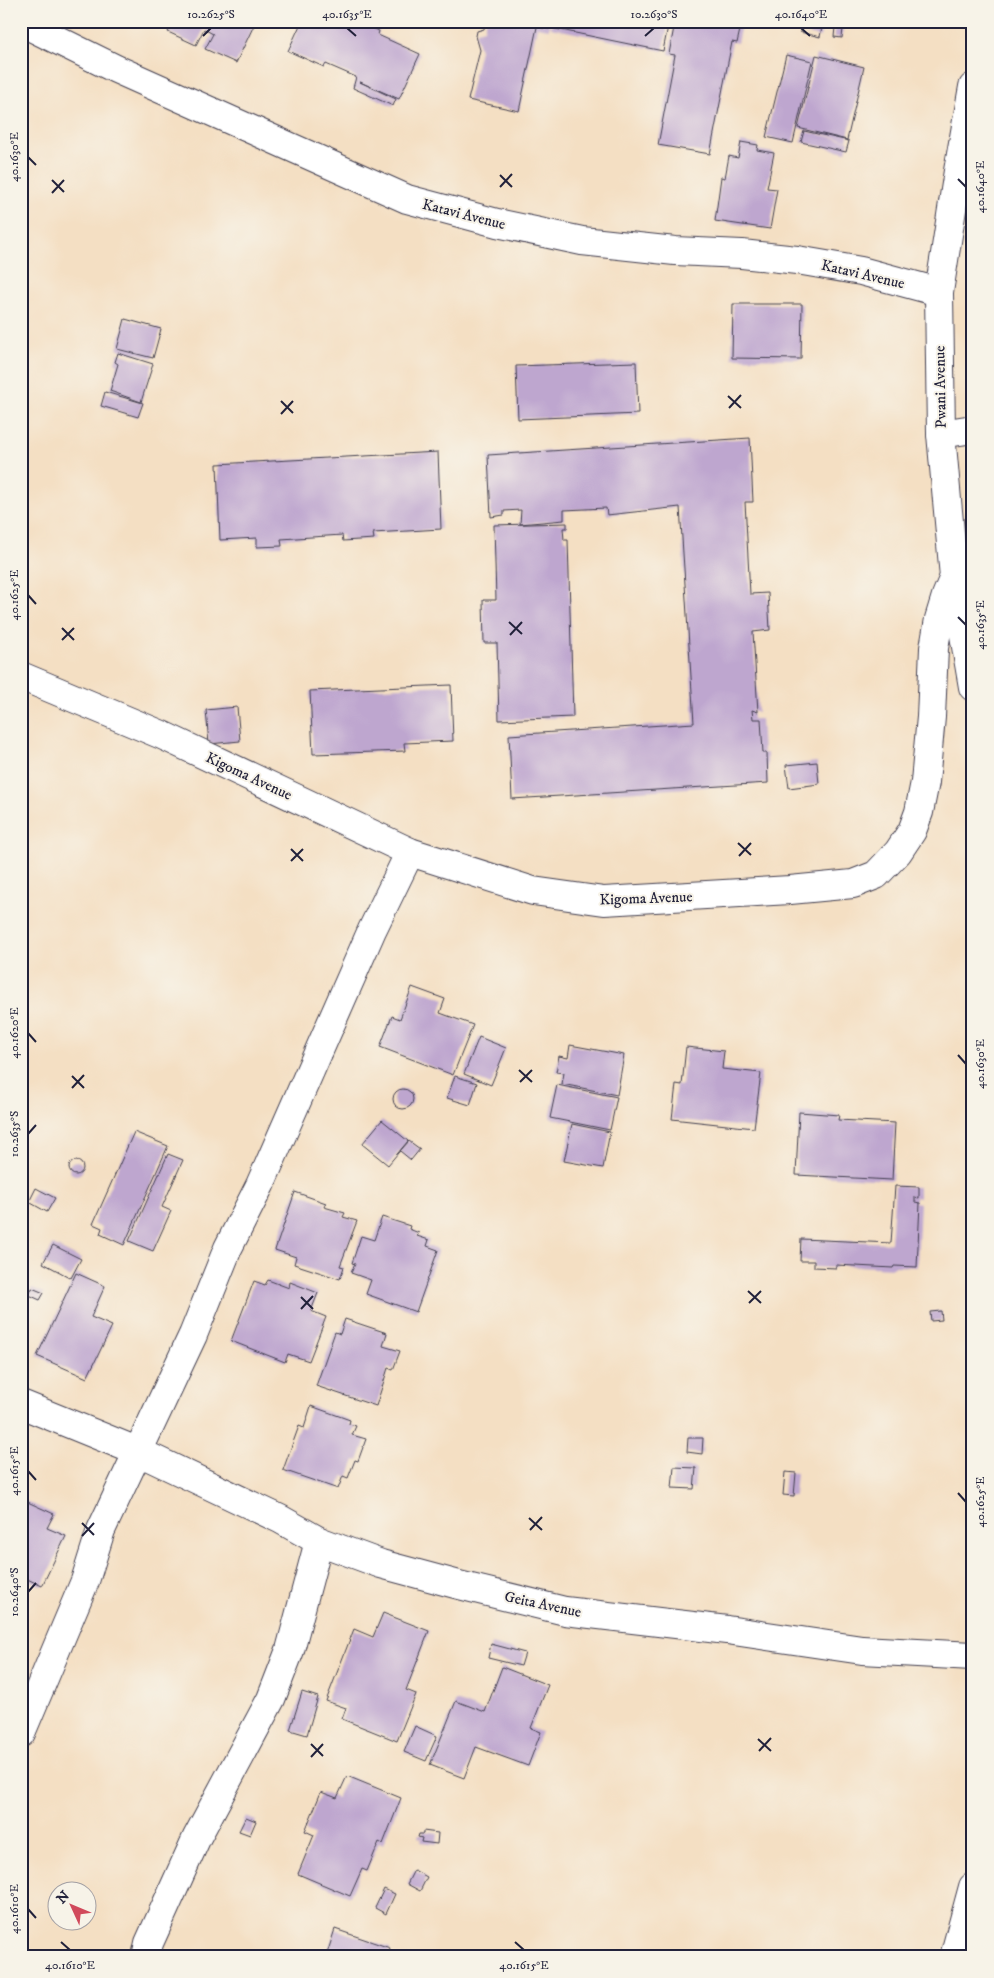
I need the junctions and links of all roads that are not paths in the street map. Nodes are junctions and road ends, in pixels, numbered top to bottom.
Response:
1 (21, 22) edge
2 (973, 88) edge
3 (939, 292) junction
4 (973, 429) edge
5 (941, 434) junction
6 (954, 577) junction
7 (21, 676) edge
8 (973, 687) edge
9 (410, 852) junction
10 (21, 1404) edge
11 (139, 1452) junction
12 (319, 1541) junction
13 (973, 1656) edge
14 (21, 1733) edge
15 (973, 1887) edge
16 (146, 1957) edge
17 (954, 1957) edge

1 - 3 street, Katavi Avenue
2 - 3 street, Pwani Avenue
3 - 5 street, Pwani Avenue
4 - 5 street
5 - 6 street, Pwani Avenue
6 - 8 street, Pwani Avenue
6 - 9 street, Kigoma Avenue
7 - 9 street, Kigoma Avenue
9 - 11 street
10 - 11 street, Geita Avenue
11 - 12 street, Geita Avenue
11 - 14 street
12 - 13 street, Geita Avenue
12 - 16 street
15 - 17 street

